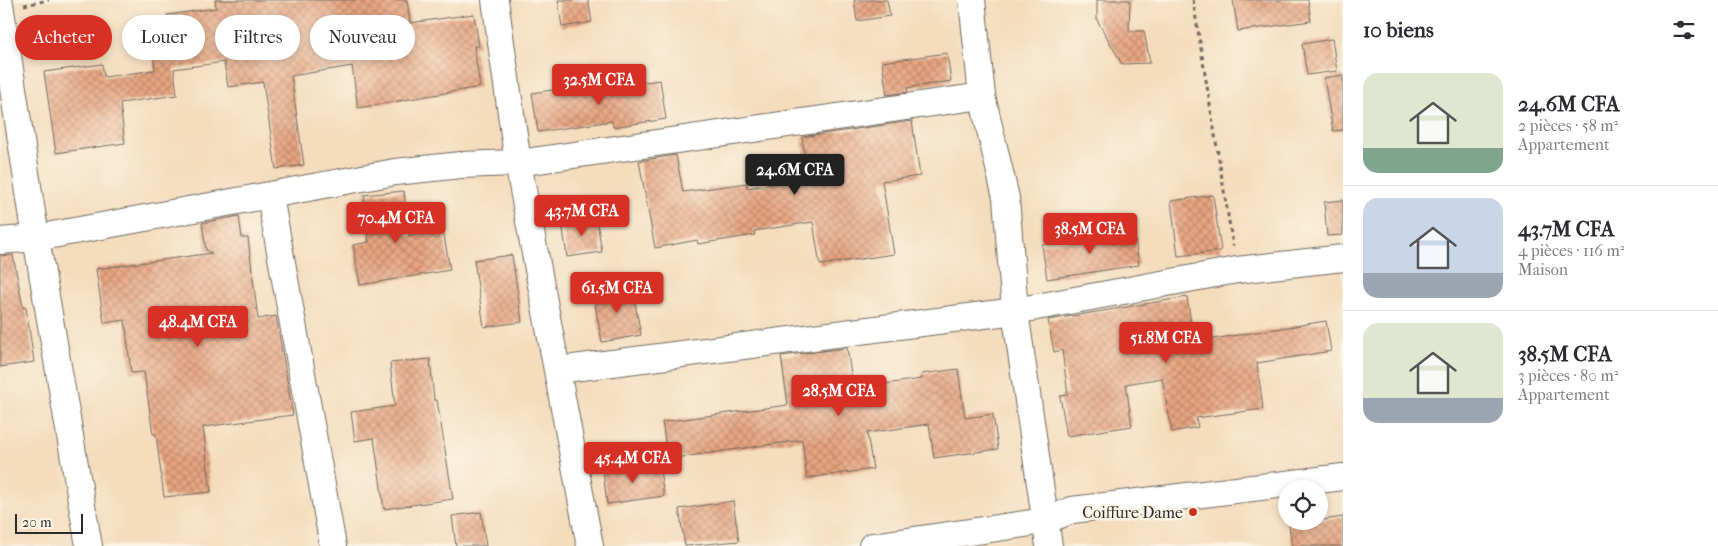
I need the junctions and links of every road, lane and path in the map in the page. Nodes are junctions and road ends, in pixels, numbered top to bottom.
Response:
1 (495, 0) edge
2 (972, 0) edge
3 (1193, 0) edge
4 (0, 4) edge
5 (982, 96) junction
6 (518, 163) junction
7 (270, 196) junction
8 (36, 238) junction
9 (0, 240) edge
10 (1343, 258) edge
11 (1237, 270) junction
12 (1015, 311) junction
13 (558, 370) junction
14 (1343, 477) edge
15 (1045, 521) junction
16 (89, 546) edge
17 (333, 546) edge
18 (590, 546) edge
19 (872, 546) edge
20 (1049, 546) edge

1 - 6 street
2 - 5 street
3 - 11 path
4 - 8 street
5 - 6 street
5 - 12 street
6 - 7 street
6 - 13 street
7 - 8 street
7 - 17 street
8 - 9 street
8 - 16 street
10 - 11 street
11 - 12 street
12 - 13 street
12 - 15 street
13 - 18 street
14 - 15 street
15 - 19 street
15 - 20 street

